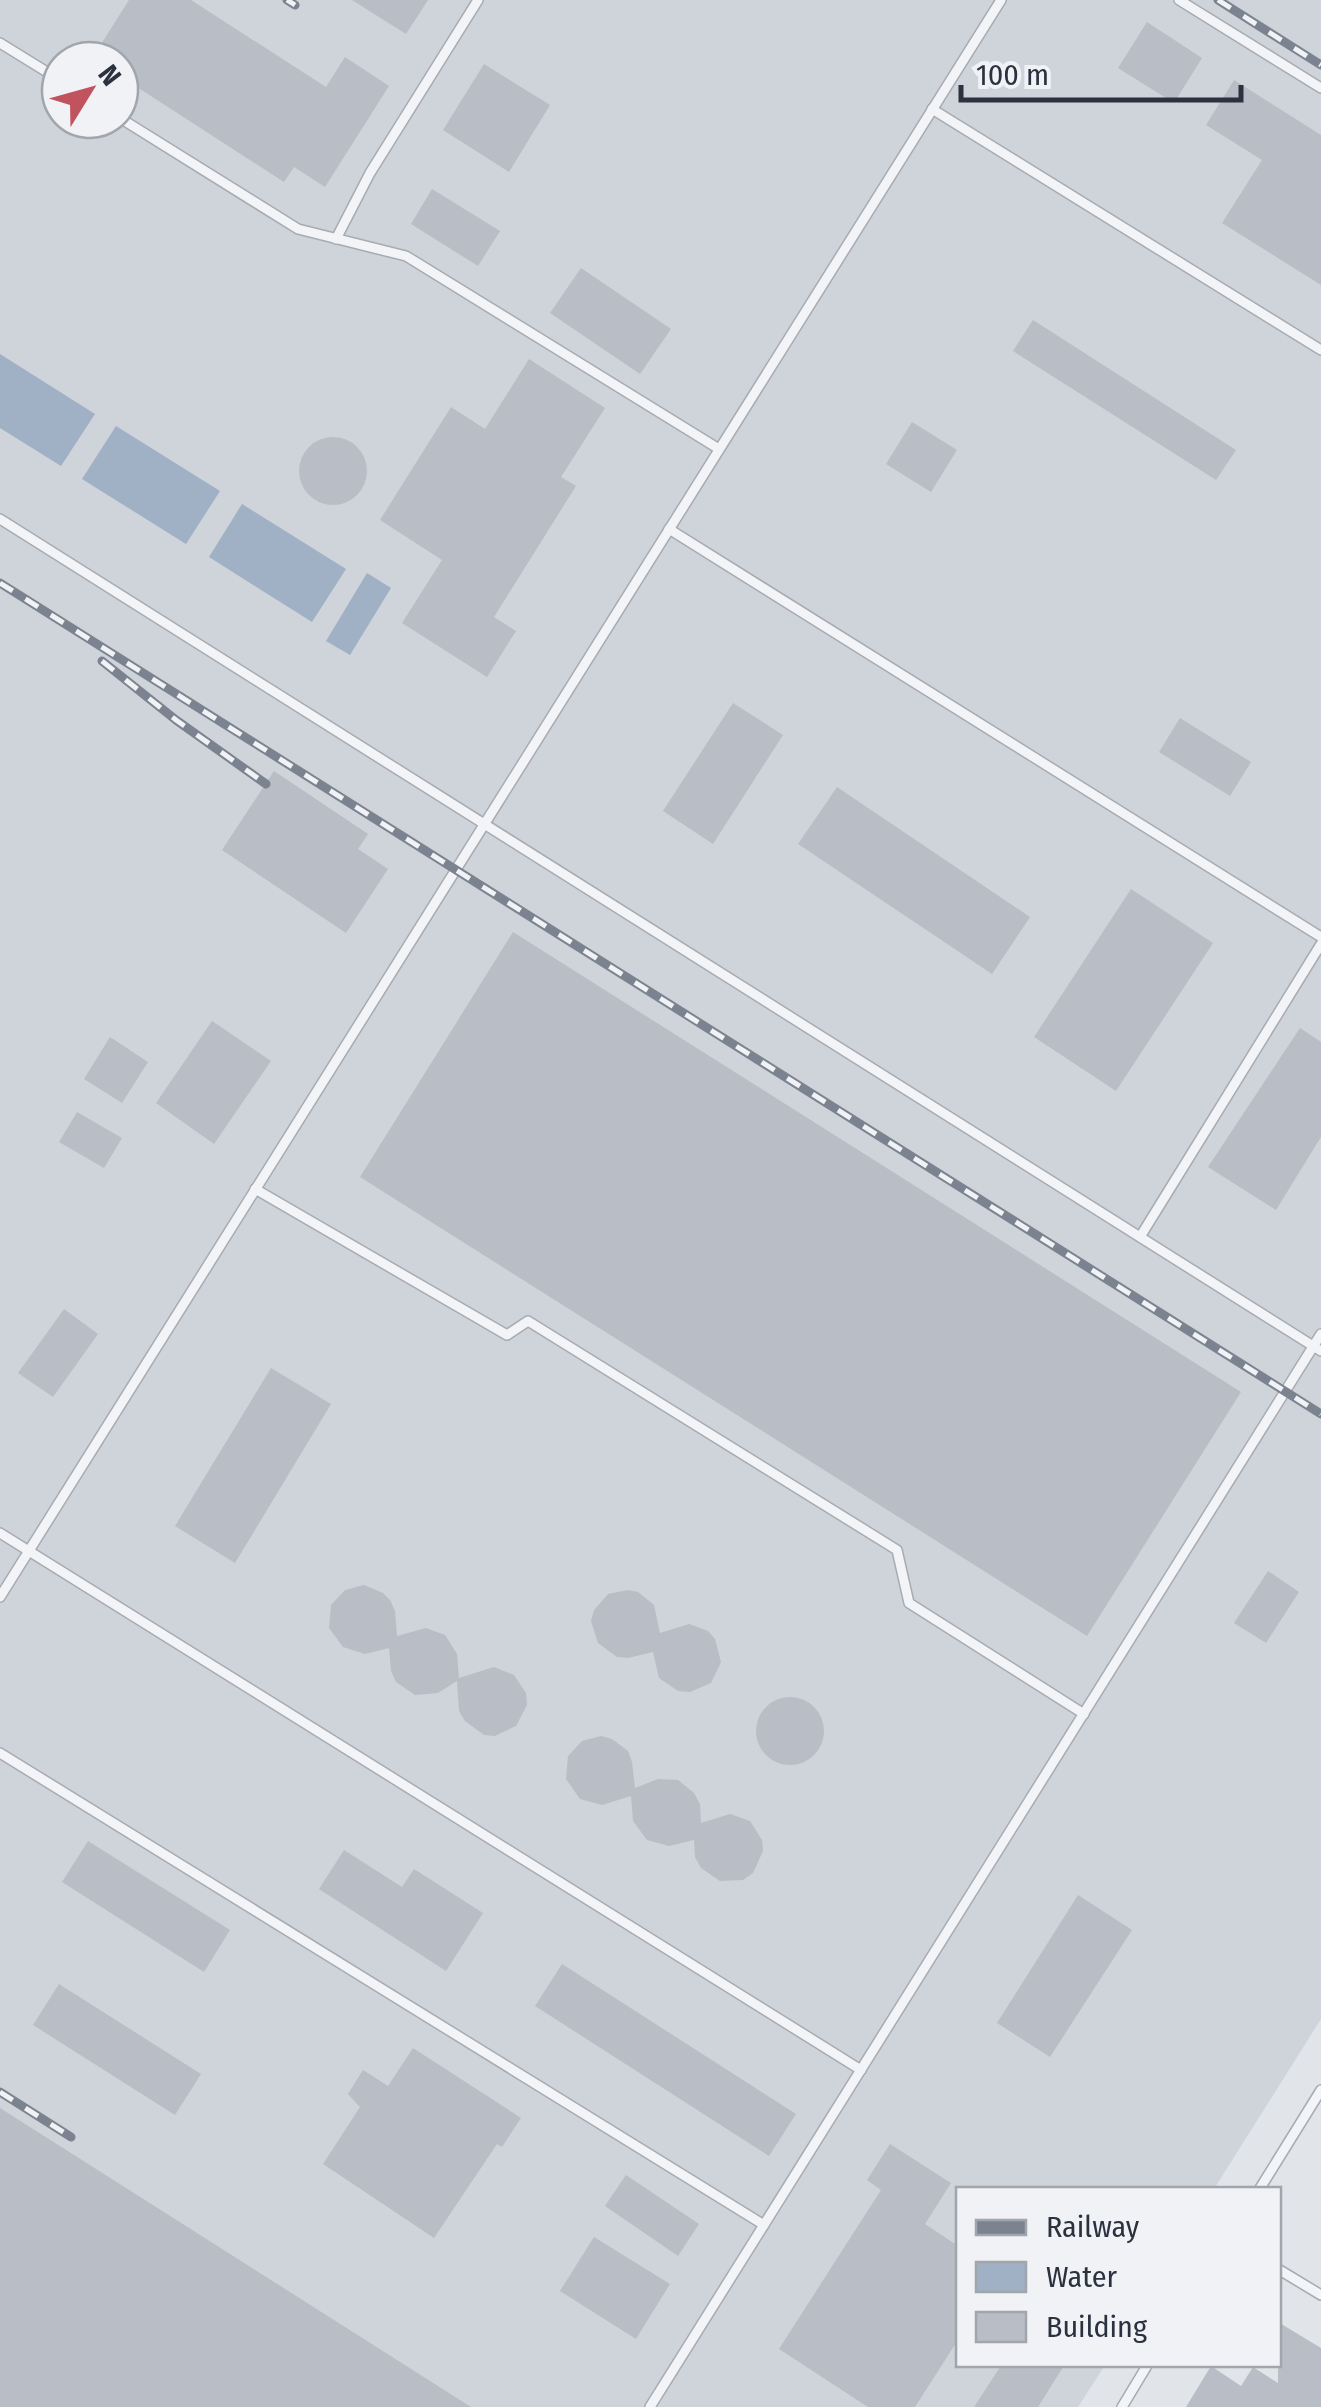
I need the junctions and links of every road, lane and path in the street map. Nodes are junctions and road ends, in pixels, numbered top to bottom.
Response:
1 (478, 0) edge
2 (1000, 0) edge
3 (1179, 0) edge
4 (0, 43) edge
5 (40, 68) edge
6 (1321, 88) edge
7 (932, 109) junction
8 (140, 130) edge
9 (336, 239) junction
10 (1321, 350) edge
11 (719, 449) junction
12 (0, 519) edge
13 (669, 529) junction
14 (485, 823) junction
15 (1321, 941) edge
16 (256, 1189) junction
17 (1140, 1237) junction
18 (1321, 1334) edge
19 (1317, 1349) edge
20 (0, 1533) edge
21 (29, 1551) junction
22 (0, 1597) edge
23 (1084, 1714) junction
24 (0, 1753) edge
25 (861, 2070) junction
26 (1321, 2090) edge
27 (1260, 2187) edge
28 (764, 2225) junction
29 (1281, 2271) edge
30 (1321, 2295) edge
31 (1146, 2367) edge
32 (650, 2407) edge
33 (1122, 2407) edge

1 - 9 lane
2 - 7 lane
3 - 6 lane
4 - 5 lane
7 - 10 lane
7 - 11 lane
8 - 9 lane
9 - 11 lane
11 - 13 lane
12 - 14 lane
13 - 14 lane
13 - 15 lane
14 - 16 lane
14 - 17 lane
15 - 17 lane
16 - 21 lane
16 - 23 lane
17 - 19 lane
18 - 19 lane
19 - 23 lane
20 - 21 lane
21 - 22 lane
21 - 25 lane
23 - 25 lane
24 - 28 lane
25 - 28 lane
26 - 27 lane
28 - 32 lane
29 - 30 lane
31 - 33 lane

